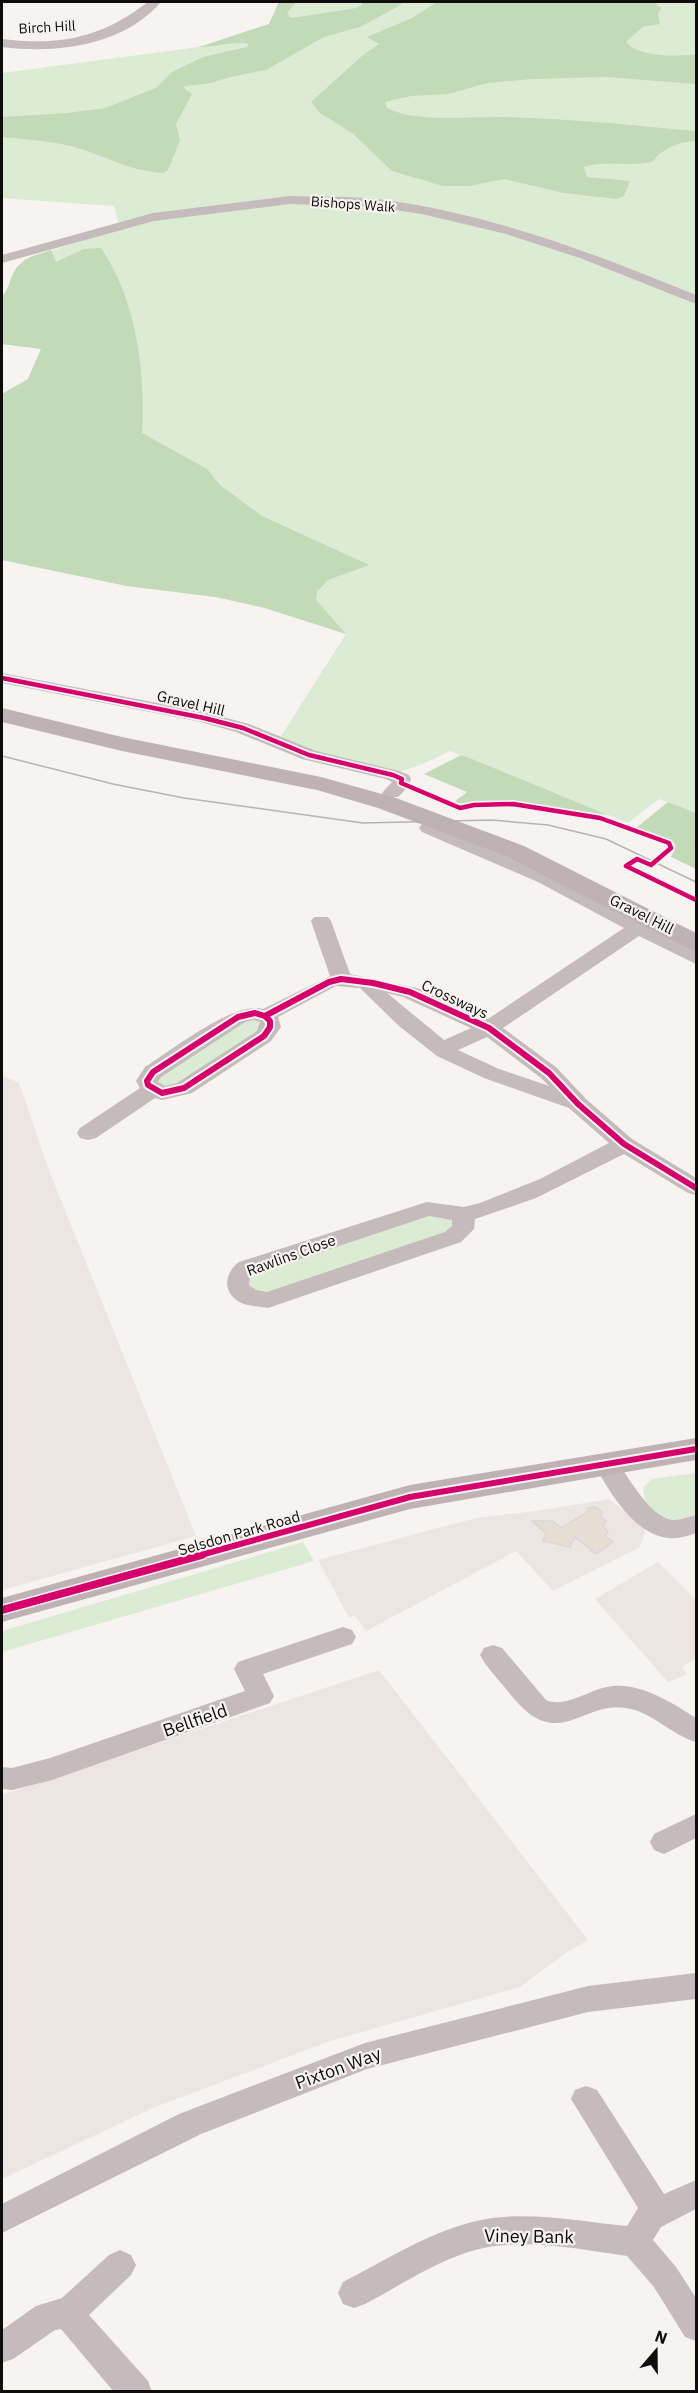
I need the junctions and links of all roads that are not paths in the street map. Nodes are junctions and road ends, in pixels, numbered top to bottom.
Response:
1 (155, 2) edge
2 (2, 43) edge
3 (2, 259) edge
4 (696, 300) edge
5 (2, 678) edge
6 (2, 705) edge
7 (2, 715) edge
8 (396, 788) junction
9 (429, 828) dead end
10 (484, 844) junction
11 (321, 921) dead end
12 (638, 927) junction
13 (696, 930) edge
14 (696, 943) edge
15 (696, 958) edge
16 (341, 979) junction
17 (373, 983) junction
18 (265, 1016) junction
19 (489, 1028) junction
20 (442, 1049) junction
21 (152, 1090) junction
22 (578, 1104) junction
23 (88, 1133) dead end
24 (624, 1144) junction
25 (696, 1188) edge
26 (464, 1216) junction
27 (696, 1449) edge
28 (606, 1464) junction
29 (696, 1524) edge
30 (2, 1610) edge
31 (343, 1637) dead end
32 (493, 1655) dead end
33 (696, 1731) edge
34 (2, 1778) edge
35 (696, 1825) edge
36 (664, 1842) dead end
37 (696, 1986) edge
38 (586, 2099) dead end
39 (696, 2194) edge
40 (658, 2212) junction
41 (2, 2219) edge
42 (635, 2242) junction
43 (120, 2265) dead end
44 (354, 2293) dead end
45 (71, 2311) junction
46 (696, 2326) edge
47 (2, 2348) edge
48 (136, 2391) edge

1 - 2 street, Birch Hill
3 - 4 street, Bishops Walk
5 - 8 street, Gravel Hill
6 - 8 main road, Gravel Hill
7 - 10 main road, Gravel Hill
8 - 13 main road, Gravel Hill
9 - 10 street, Gravel Hill
10 - 12 street, Gravel Hill
10 - 14 main road, Gravel Hill
11 - 16 street
12 - 15 street, Gravel Hill
12 - 19 street
16 - 17 street, Crossways
16 - 18 street, Crossways
17 - 19 street, Crossways
17 - 20 street, Crossways
18 - 21 street, Crossways
18 - 21 street
19 - 20 street
19 - 22 street, Crossways
20 - 22 street, Crossways
21 - 23 street
22 - 24 street, Crossways
24 - 25 street, Crossways
24 - 26 street
26 - 26 street, Rawlins Close
27 - 28 main road, Selsdon Park Road
28 - 29 street
28 - 30 main road, Selsdon Park Road
31 - 34 street, Bellfield
32 - 33 street
35 - 36 street
37 - 41 street, Pixton Way
38 - 40 street
39 - 40 street
40 - 42 street
42 - 44 street, Viney Bank
42 - 46 street
43 - 45 street
45 - 47 street
45 - 48 street

